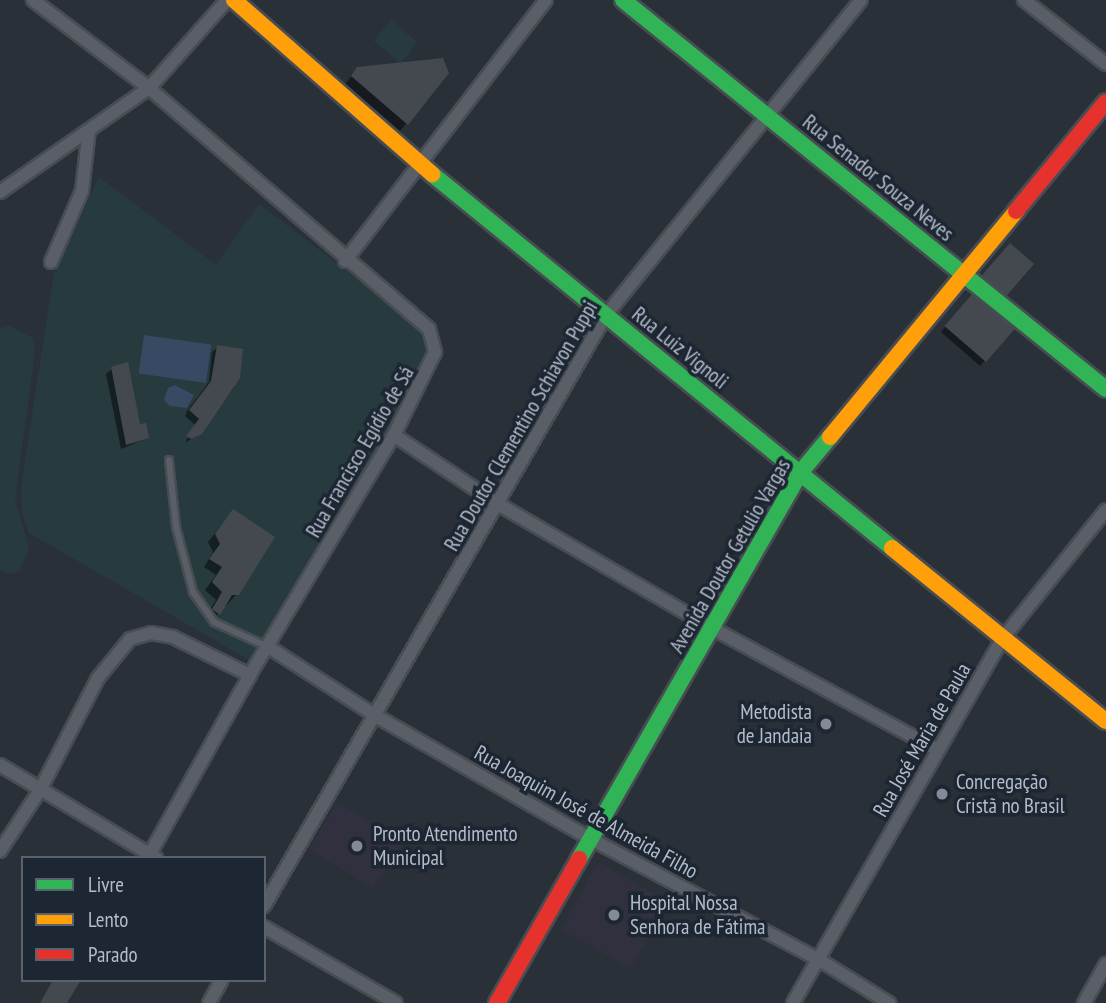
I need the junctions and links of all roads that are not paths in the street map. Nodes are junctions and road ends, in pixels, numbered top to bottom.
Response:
1 (33, 0) edge
2 (227, 0) edge
3 (234, 0) edge
4 (546, 0) edge
5 (623, 0) edge
6 (861, 0) edge
7 (1024, 0) edge
8 (1106, 65) edge
9 (149, 88) junction
10 (1106, 102) edge
11 (769, 115) junction
12 (89, 130) junction
13 (417, 162) junction
14 (0, 192) edge
15 (345, 261) junction
16 (51, 262) dead end
17 (964, 275) junction
18 (606, 315) junction
19 (1106, 389) edge
20 (394, 435) junction
21 (169, 460) dead end
22 (800, 473) junction
23 (498, 504) junction
24 (1106, 510) edge
25 (712, 628) junction
26 (1003, 638) junction
27 (270, 648) junction
28 (250, 675) junction
29 (376, 716) junction
30 (1106, 721) edge
31 (938, 750) junction
32 (0, 765) edge
33 (40, 790) junction
34 (591, 839) junction
35 (0, 850) edge
36 (153, 856) edge
37 (266, 903) edge
38 (266, 928) edge
39 (818, 959) junction
40 (1106, 964) edge
41 (221, 982) edge
42 (209, 1003) edge
43 (396, 1003) edge
44 (497, 1003) edge
45 (793, 1003) edge
46 (889, 1003) edge
47 (1084, 1003) edge

1 - 9 street, Rua Francisco Egídio de Sá
2 - 9 street
3 - 13 street, Rua Luiz Vignoli
4 - 13 street
5 - 11 street, Rua Senador Souza Neves
6 - 11 street, Rua Doutor Clementino Schiavon Puppi
7 - 8 street
9 - 12 street
9 - 15 street, Rua Francisco Egídio de Sá
10 - 17 street, Avenida Doutor Getulio Vargas
11 - 17 street, Rua Senador Souza Neves
11 - 18 street, Rua Doutor Clementino Schiavon Puppi
12 - 14 street
12 - 16 street
13 - 15 street
13 - 18 street, Rua Luiz Vignoli
15 - 20 street, Rua Francisco Egídio de Sá
17 - 19 street, Rua Senador Souza Neves
17 - 22 street, Avenida Doutor Getulio Vargas
18 - 22 street, Rua Luiz Vignoli
18 - 23 street, Rua Doutor Clementino Schiavon Puppi
20 - 23 street
20 - 27 street, Rua Francisco Egídio de Sá
21 - 27 lane
22 - 25 street, Avenida Doutor Getulio Vargas
22 - 26 street, Rua Luiz Vignoli
23 - 25 street
23 - 29 street, Rua Doutor Clementino Schiavon Puppi
24 - 26 street, Rua José Maria de Paula
25 - 31 street
25 - 34 street, Avenida Doutor Getulio Vargas
26 - 30 street, Rua Luiz Vignoli
26 - 31 street, Rua José Maria de Paula
27 - 28 street, Rua Francisco Egídio de Sá
27 - 29 street, Rua Joaquim José de Almeida Filho
28 - 33 street
28 - 36 street, Rua Francisco Egídio de Sá
29 - 34 street, Rua Joaquim José de Almeida Filho
29 - 37 street, Rua Doutor Clementino Schiavon Puppi
31 - 39 street, Rua José Maria de Paula
32 - 33 street
33 - 35 street
33 - 36 street
34 - 39 street, Rua Joaquim José de Almeida Filho
34 - 44 street, Avenida Doutor Getulio Vargas
38 - 43 street
39 - 45 street, Rua José Maria de Paula
39 - 46 street, Rua Joaquim José de Almeida Filho
40 - 47 street
41 - 42 street

